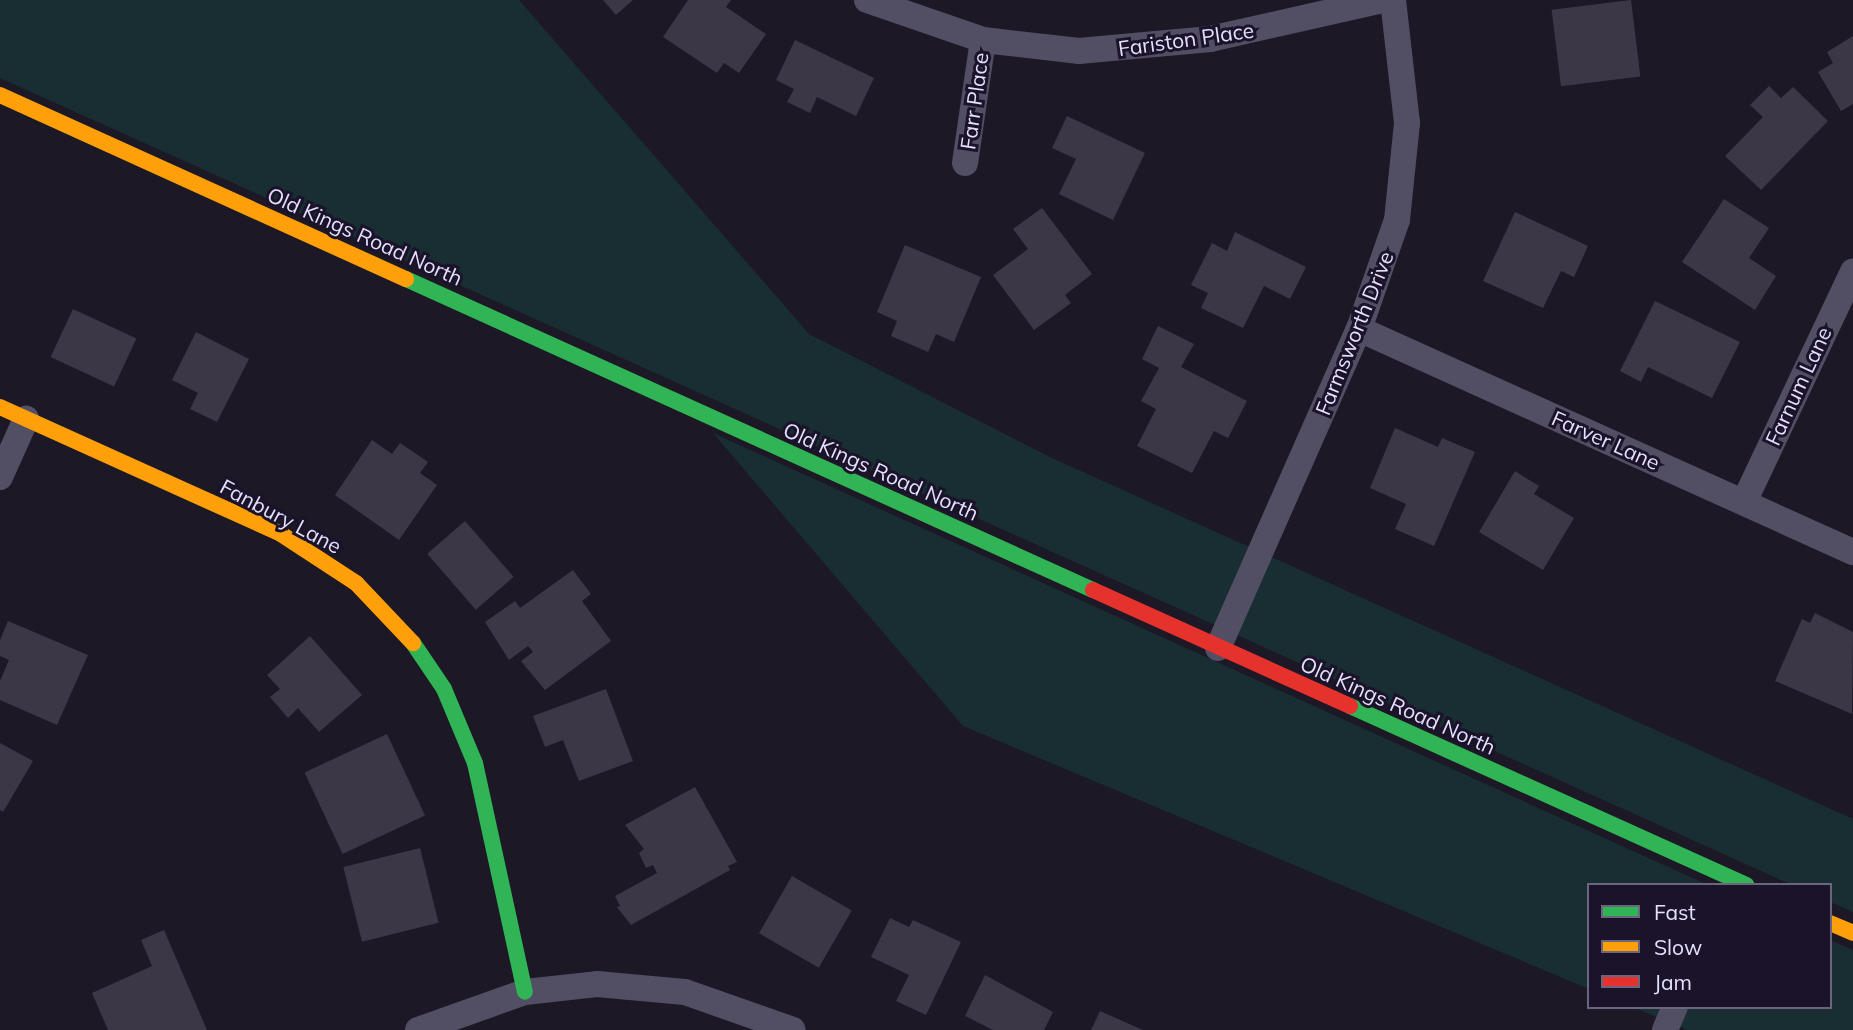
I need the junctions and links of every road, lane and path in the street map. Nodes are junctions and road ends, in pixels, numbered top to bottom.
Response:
1 (867, 0) edge
2 (1383, 0) edge
3 (1393, 0) edge
4 (983, 40) junction
5 (0, 95) edge
6 (965, 163) dead end
7 (1853, 271) edge
8 (1359, 329) junction
9 (0, 407) edge
10 (26, 419) junction
11 (0, 477) edge
12 (1744, 502) junction
13 (1853, 551) edge
14 (1218, 648) junction
15 (1737, 883) edge
16 (1832, 924) edge
17 (1853, 933) edge
18 (525, 992) junction
19 (1674, 1009) edge
20 (418, 1030) edge
21 (793, 1030) edge
22 (1665, 1030) edge

1 - 4 street, Fariston Place
2 - 4 street, Fariston Place
3 - 8 street, Farmsworth Drive
4 - 6 street, Farr Place
5 - 14 street, Old Kings Road North
7 - 12 street, Farnum Lane
8 - 12 street, Farver Lane
8 - 14 street, Farmsworth Drive
9 - 10 street, Fanbury Lane
10 - 11 street
10 - 18 street, Fanbury Lane
12 - 13 street, Farver Lane
14 - 15 street, Old Kings Road North
16 - 17 street
18 - 20 street
18 - 21 street
19 - 22 street

